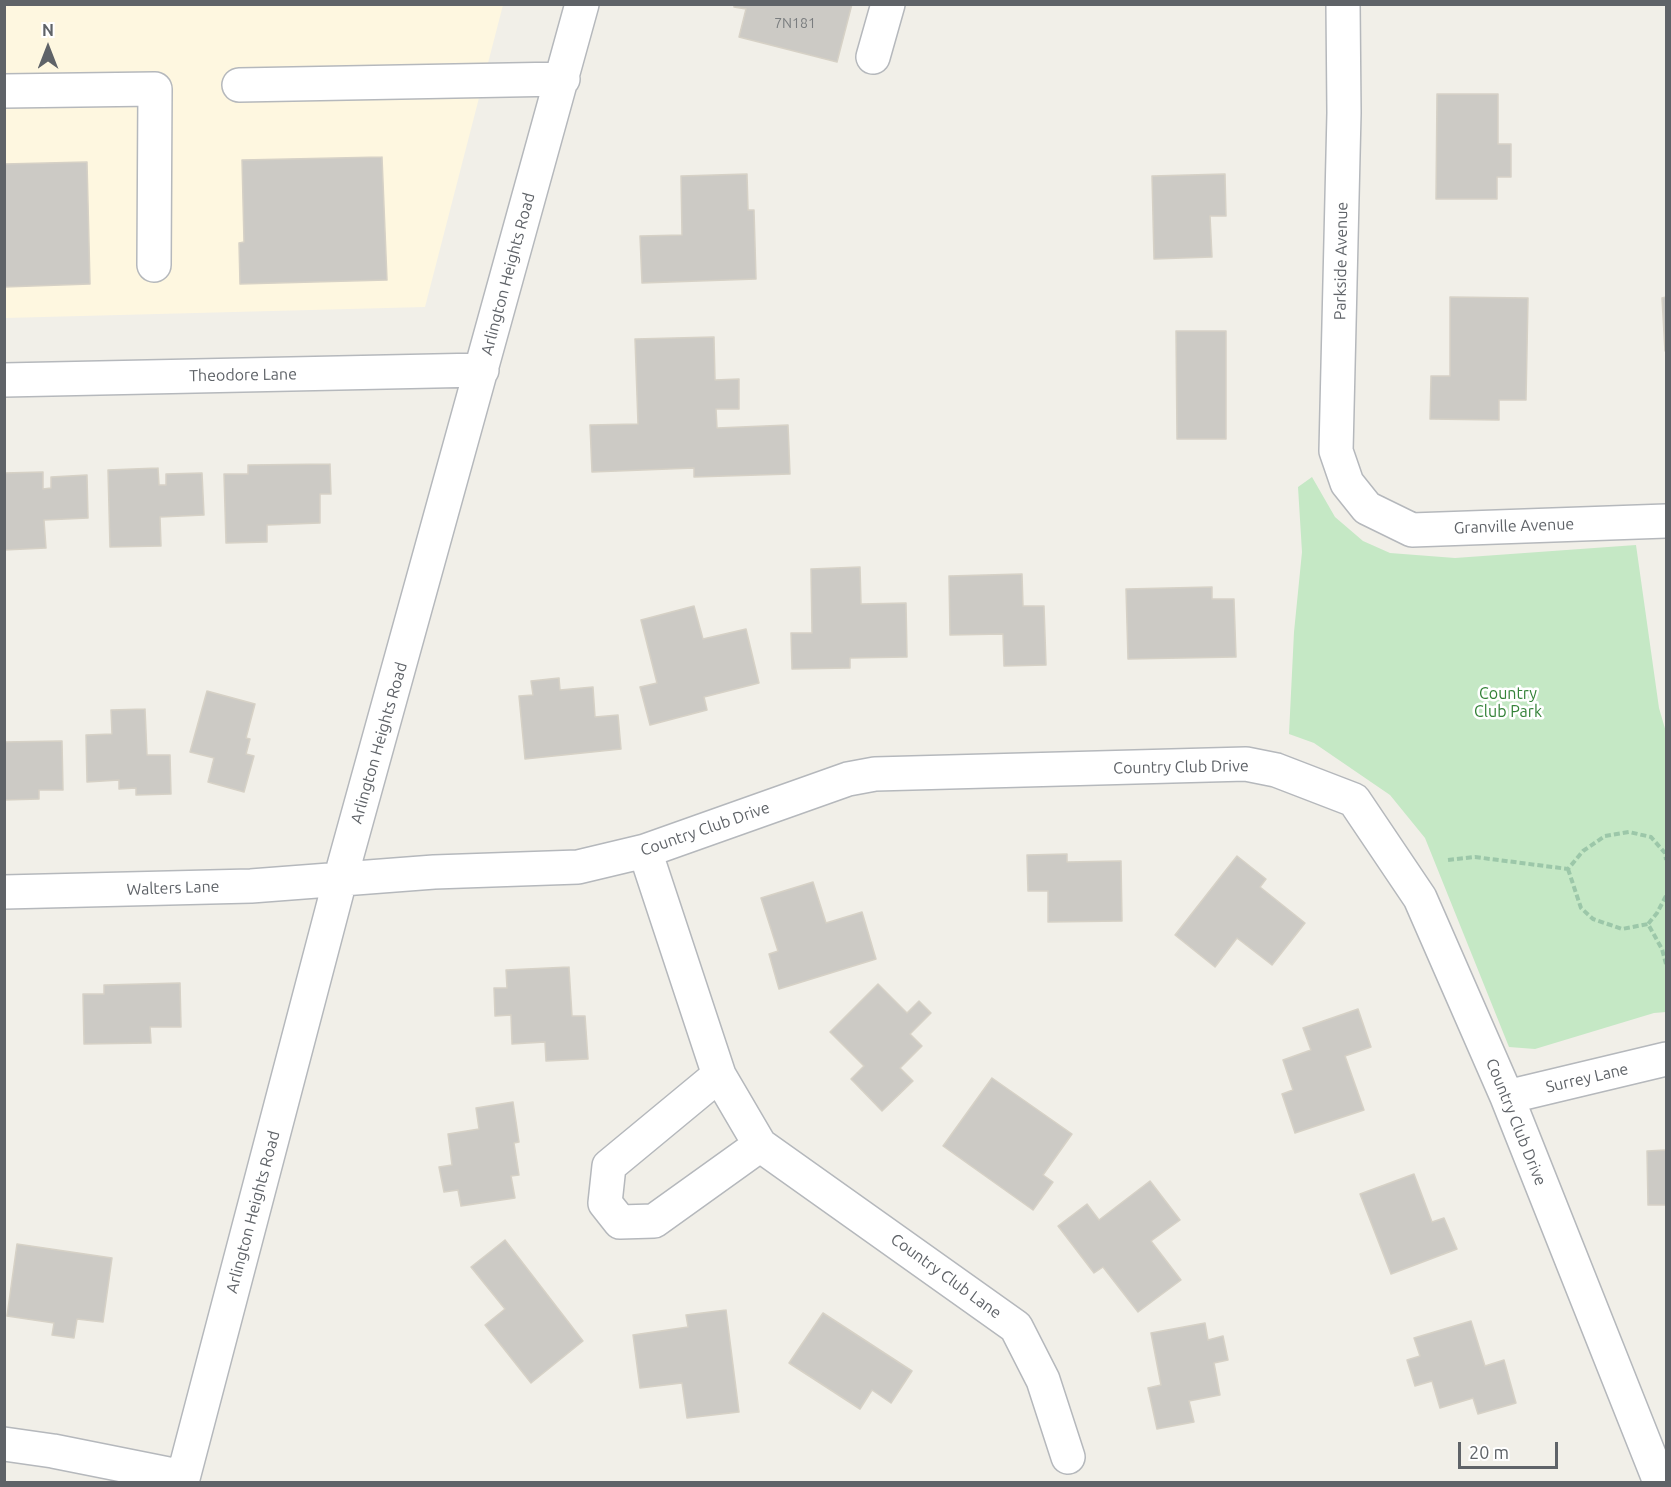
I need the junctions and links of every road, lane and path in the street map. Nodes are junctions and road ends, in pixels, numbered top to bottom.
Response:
1 (582, 4) edge
2 (888, 4) edge
3 (1343, 4) edge
4 (873, 57) dead end
5 (563, 78) junction
6 (239, 85) dead end
7 (4, 91) edge
8 (154, 265) dead end
9 (482, 370) junction
10 (4, 380) edge
11 (1367, 508) joint
12 (1666, 521) edge
13 (645, 851) junction
14 (1448, 860) dead end
15 (1666, 861) edge
16 (1568, 869) junction
17 (340, 880) junction
18 (4, 892) edge
19 (1666, 896) edge
20 (1647, 924) junction
21 (1666, 964) edge
22 (1666, 1059) edge
23 (719, 1075) junction
24 (1507, 1096) junction
25 (760, 1145) junction
26 (4, 1444) edge
27 (1068, 1457) dead end
28 (182, 1480) edge
29 (1660, 1482) edge

1 - 5 street, Arlington Heights Road
2 - 4 street
3 - 11 street, Parkside Avenue
5 - 6 street
5 - 9 street, Arlington Heights Road
7 - 8 street
9 - 10 street, Theodore Lane
9 - 17 street, Arlington Heights Road
11 - 12 street, Granville Avenue
13 - 17 street, Country Club Drive
13 - 23 street, Country Club Lane
13 - 24 street, Country Club Drive
14 - 16 path
15 - 16 path
16 - 20 path
17 - 18 street, Walters Lane
17 - 28 street, Arlington Heights Road
19 - 20 path
20 - 21 path
22 - 24 street, Surrey Lane
23 - 25 street, Country Club Lane
23 - 25 street
24 - 29 street, Country Club Drive
25 - 27 street, Country Club Lane
26 - 28 street

